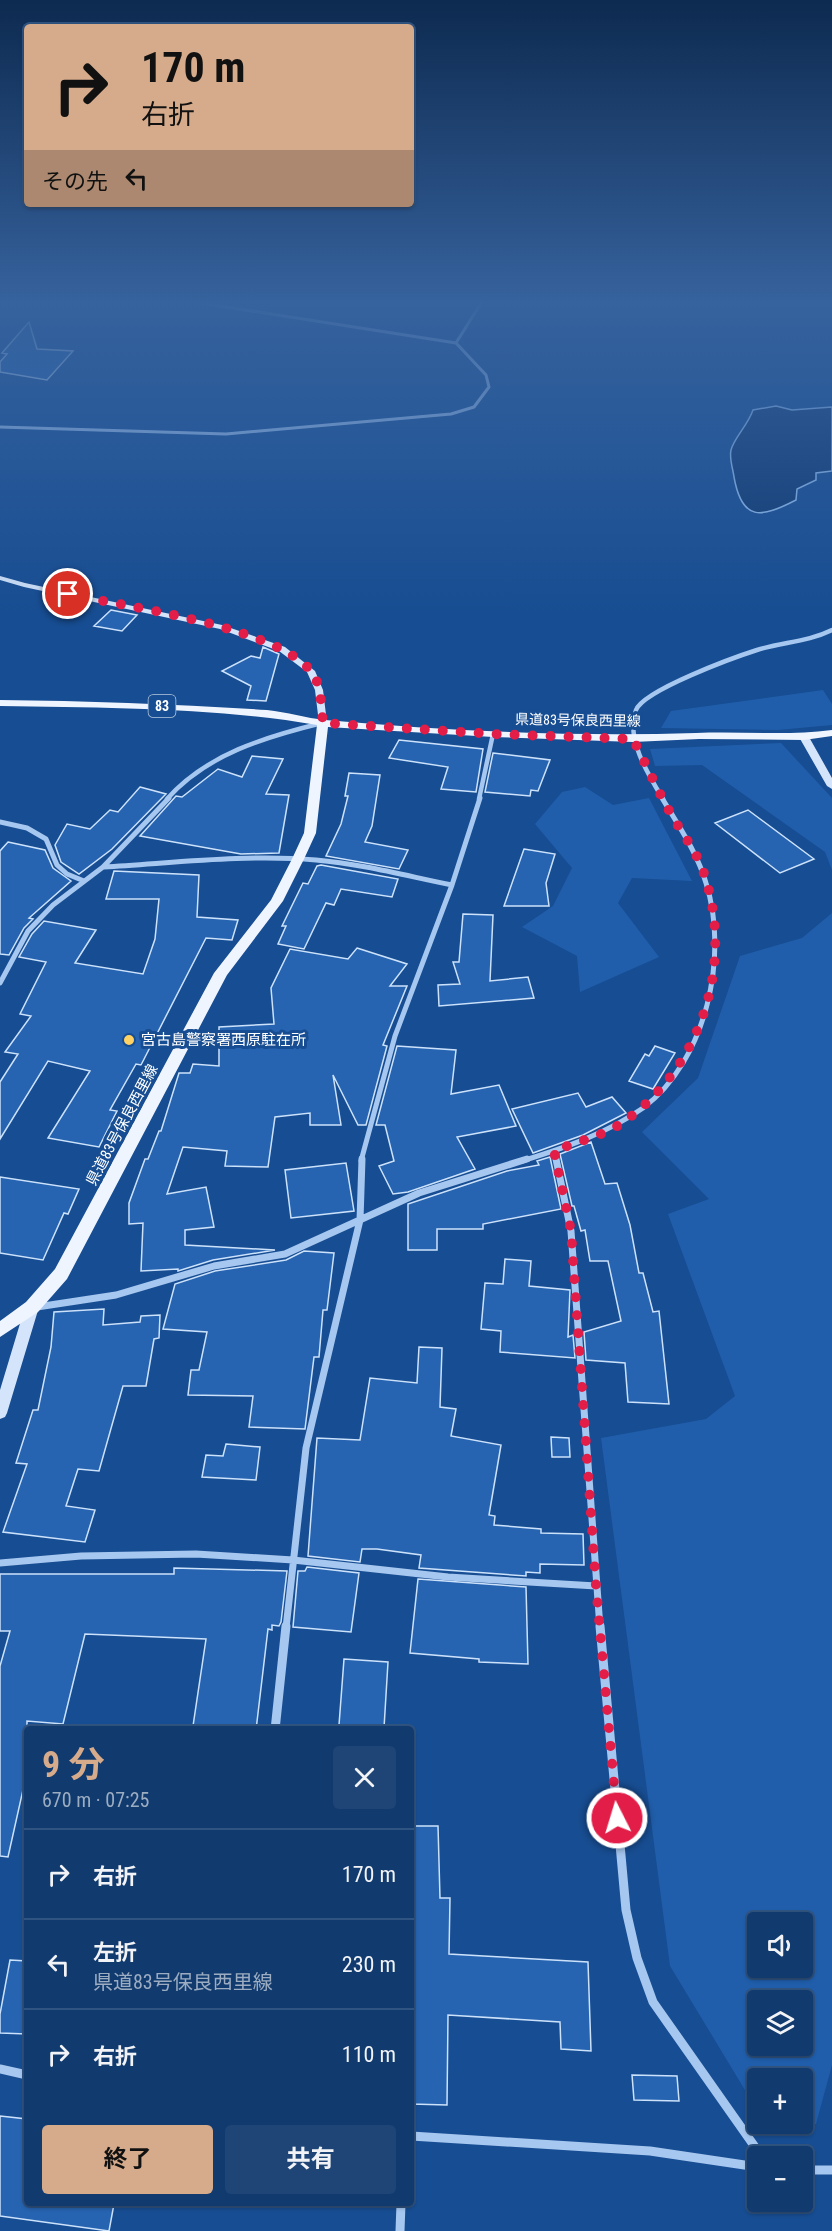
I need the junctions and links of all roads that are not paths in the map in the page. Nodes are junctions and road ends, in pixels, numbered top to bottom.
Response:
1 (474, 407) edge
2 (0, 427) edge
3 (0, 578) edge
4 (832, 630) edge
5 (0, 703) edge
6 (323, 723) junction
7 (493, 734) junction
8 (832, 734) edge
9 (804, 737) junction
10 (633, 739) junction
11 (832, 786) edge
12 (0, 822) edge
13 (298, 859) junction
14 (103, 867) junction
15 (84, 881) junction
16 (452, 885) junction
17 (0, 983) edge
18 (554, 1151) junction
19 (360, 1220) junction
20 (32, 1307) junction
21 (0, 1330) edge
22 (0, 1413) edge
23 (293, 1560) junction
24 (0, 1563) edge
25 (596, 1586) junction
26 (275, 1726) edge
27 (0, 2069) edge
28 (24, 2074) edge
29 (414, 2136) edge
30 (754, 2146) edge
31 (747, 2166) edge
32 (813, 2169) edge
33 (832, 2170) edge
34 (401, 2206) edge
35 (400, 2231) edge

1 - 2 street
3 - 6 street
4 - 10 street
5 - 6 main road, 県道83号保良西里線 / 83
6 - 7 main road, 県道83号保良西里線 / 83
6 - 13 main road, 県道83号保良西里線
6 - 14 street
7 - 10 main road, 県道83号保良西里線 / 83
7 - 16 street
8 - 9 main road, 県道83号保良西里線 / 83
9 - 10 main road, 県道83号保良西里線 / 83
9 - 11 street
10 - 18 street
12 - 15 street
13 - 14 street
13 - 16 street
13 - 20 main road, 県道83号保良西里線
14 - 15 street
15 - 17 street
16 - 19 street
18 - 19 street
18 - 25 street
19 - 20 street
19 - 23 street
20 - 21 main road, 県道83号保良西里線
20 - 22 street
23 - 24 street
23 - 25 street
23 - 26 street
25 - 30 street
27 - 28 street
29 - 31 street
32 - 33 street
34 - 35 street

